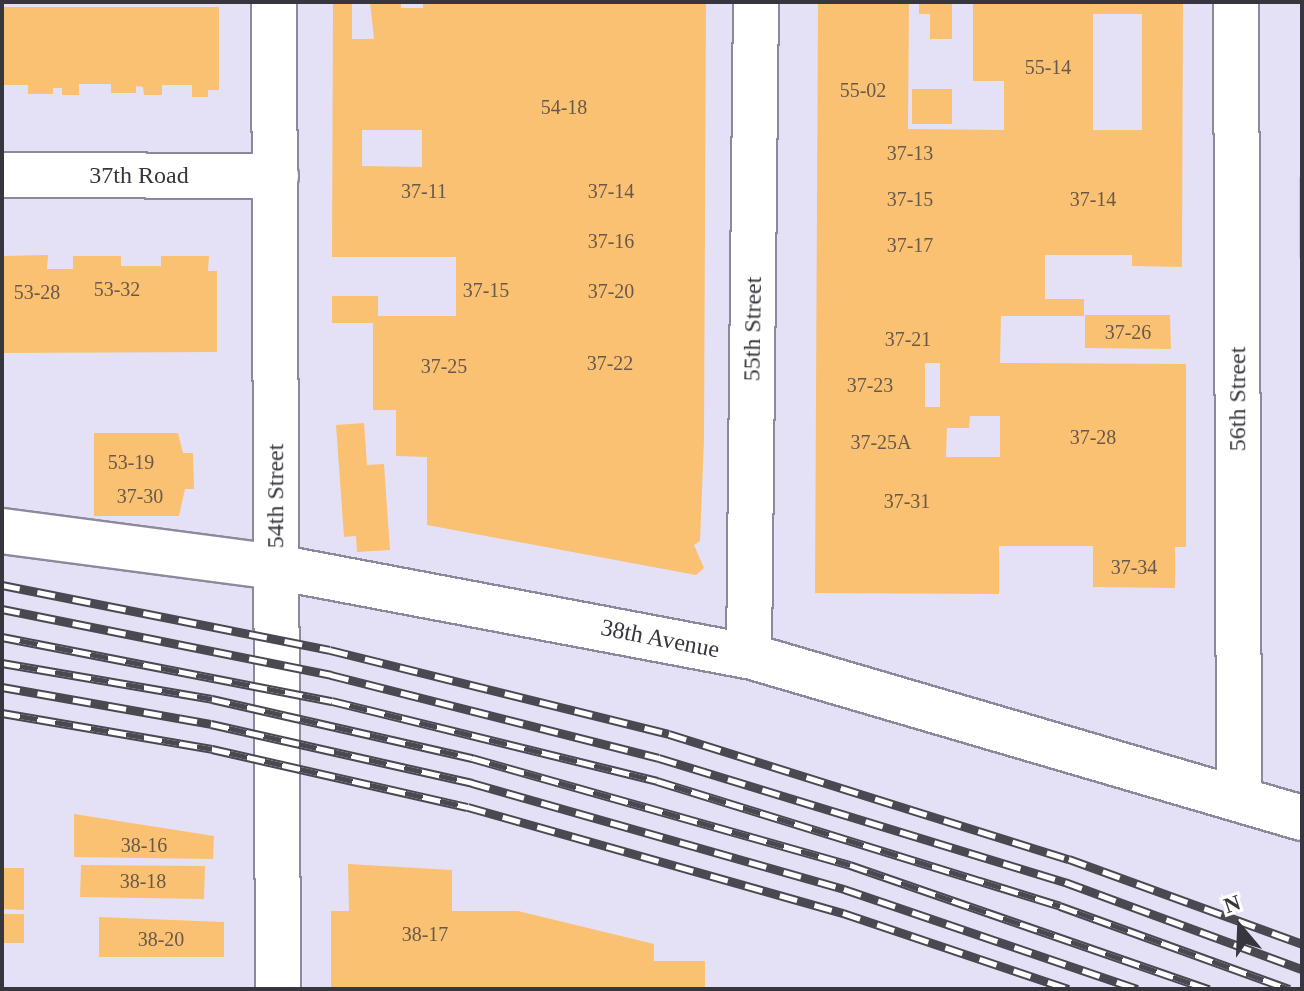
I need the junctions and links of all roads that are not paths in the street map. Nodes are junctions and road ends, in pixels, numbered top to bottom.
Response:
1 (274, 2) edge
2 (756, 2) edge
3 (1236, 2) edge
4 (2, 175) edge
5 (276, 176) junction
6 (2, 531) edge
7 (276, 567) junction
8 (749, 656) junction
9 (1239, 796) junction
10 (1302, 818) edge
11 (278, 989) edge

1 - 5 street, 54th Street
2 - 8 street, 55th Street
3 - 9 street, 56th Street
4 - 5 street, 37th Road
5 - 7 street, 54th Street
6 - 7 street, 38th Avenue
7 - 8 street, 38th Avenue
7 - 11 street, 54th Street
8 - 9 street, 38th Avenue
9 - 10 street, 38th Avenue

